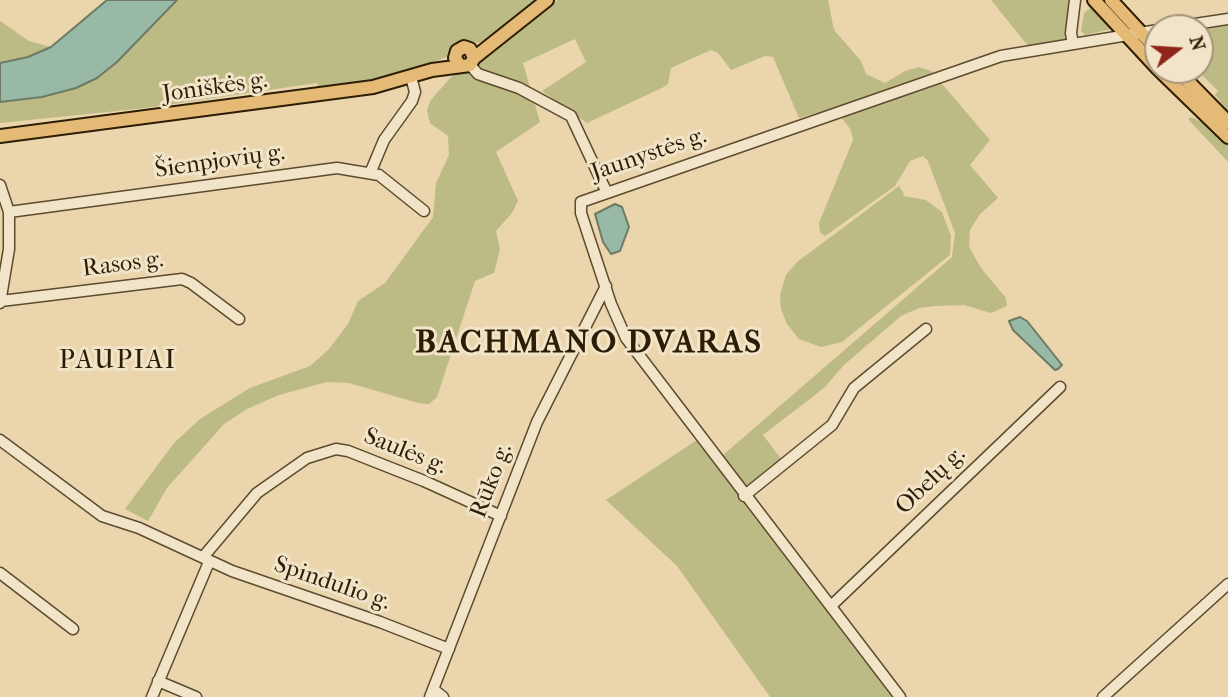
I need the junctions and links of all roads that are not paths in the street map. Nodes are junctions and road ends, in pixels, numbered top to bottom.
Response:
1 (547, 0) edge
2 (1075, 0) edge
3 (1094, 0) edge
4 (1111, 0) edge
5 (1141, 32) junction
6 (1144, 32) edge
7 (1126, 35) junction
8 (1144, 35) edge
9 (1073, 44) junction
10 (1144, 54) edge
11 (466, 58) junction
12 (411, 77) junction
13 (1173, 84) edge
14 (1191, 84) edge
15 (1228, 122) edge
16 (1, 137) edge
17 (1228, 137) edge
18 (371, 171) junction
19 (0, 184) edge
20 (607, 193) junction
21 (424, 211) dead end
22 (9, 212) junction
23 (606, 286) junction
24 (0, 302) edge
25 (239, 319) dead end
26 (926, 329) dead end
27 (1060, 387) dead end
28 (0, 440) edge
29 (744, 496) junction
30 (501, 516) junction
31 (206, 559) junction
32 (0, 573) edge
33 (1228, 584) edge
34 (831, 606) junction
35 (73, 629) dead end
36 (449, 649) junction
37 (158, 681) junction
38 (431, 693) edge
39 (152, 697) edge
40 (196, 697) edge
41 (443, 697) edge
42 (900, 697) edge
43 (1103, 697) edge

1 - 11 main road, Joniškės g.
2 - 9 street
3 - 7 main road
4 - 5 main road
5 - 6 street, Jaunystės g.
5 - 7 street, Jaunystės g.
5 - 8 main road
7 - 9 street, Jaunystės g.
7 - 10 main road
9 - 20 street, Jaunystės g.
11 - 12 main road, Joniškės g.
11 - 20 street
12 - 16 main road, Joniškės g.
12 - 18 street
13 - 17 main road
14 - 15 main road
18 - 21 street
18 - 22 street, Šienpjovių g.
19 - 22 street
20 - 23 street, Jaunystės g.
22 - 24 street
23 - 29 street, Jaunystės g.
23 - 30 street, Rūko g.
24 - 25 street, Rasos g.
26 - 29 street
27 - 34 street, Obelų g.
28 - 31 street, Spindulio g.
29 - 34 street, Jaunystės g.
30 - 31 street, Saulės g.
30 - 36 street, Rūko g.
31 - 36 street, Spindulio g.
31 - 37 street, Saulės g.
32 - 35 street
33 - 43 street
34 - 42 street, Jaunystės g.
36 - 38 street, Rūko g.
37 - 39 street, Saulės g.
37 - 40 street
38 - 41 street

